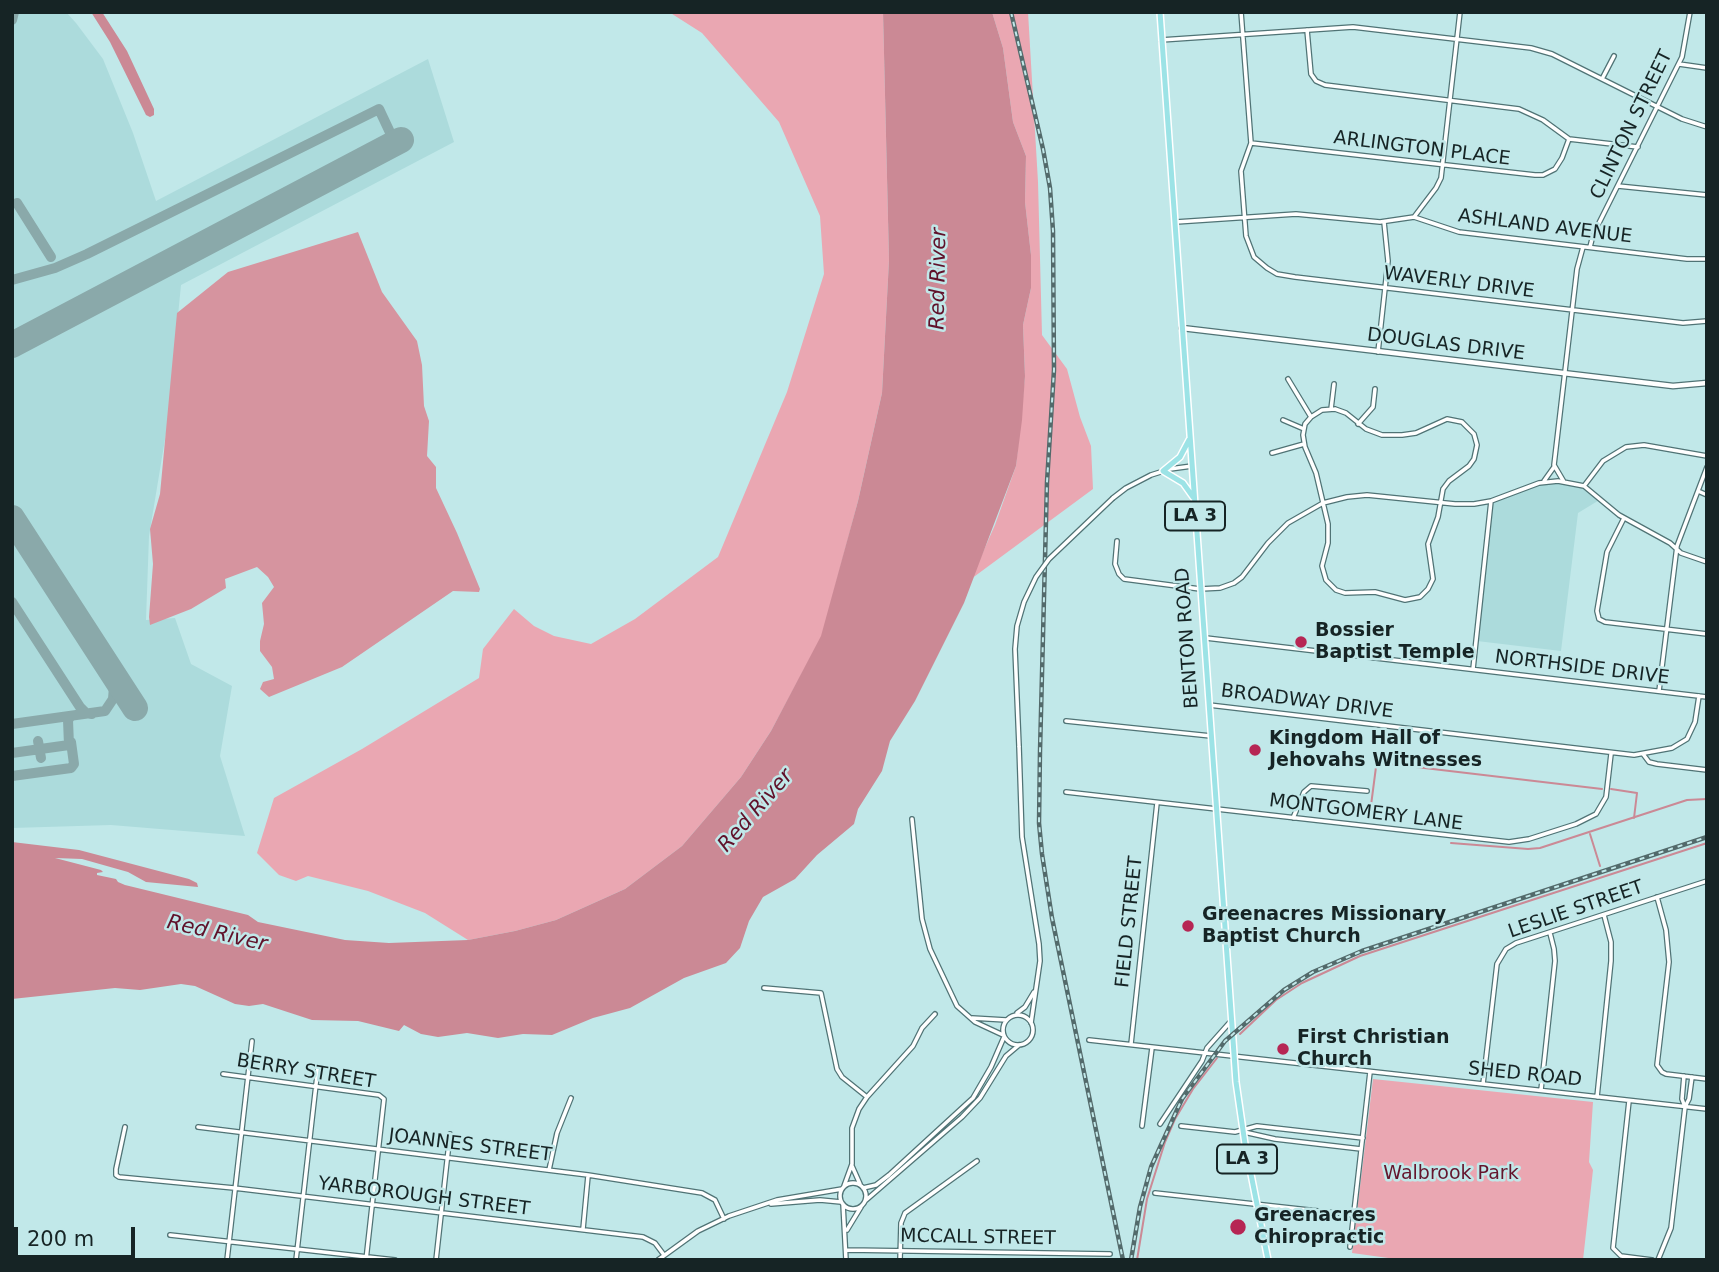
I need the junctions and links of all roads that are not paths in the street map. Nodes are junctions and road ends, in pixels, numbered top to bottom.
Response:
1 (1160, 12) edge
2 (1241, 12) edge
3 (1460, 12) edge
4 (1690, 12) edge
5 (1307, 30) junction
6 (1242, 34) junction
7 (1457, 39) junction
8 (1161, 40) junction
9 (1614, 55) dead end
10 (1679, 64) junction
11 (1707, 68) edge
12 (1602, 79) junction
13 (1450, 100) junction
14 (1658, 107) junction
15 (1707, 127) edge
16 (1569, 139) junction
17 (1251, 143) junction
18 (1638, 147) junction
19 (1442, 165) junction
20 (1618, 186) junction
21 (1707, 195) edge
22 (1245, 217) junction
23 (1414, 217) junction
24 (1174, 222) junction
25 (1384, 222) junction
26 (1583, 247) junction
27 (1590, 247) junction
28 (1707, 259) edge
29 (1385, 288) junction
30 (1573, 310) junction
31 (1707, 321) edge
32 (1182, 328) junction
33 (1378, 352) junction
34 (1565, 373) junction
35 (1288, 379) dead end
36 (1707, 383) edge
37 (1334, 384) dead end
38 (1375, 389) dead end
39 (1331, 409) junction
40 (1311, 416) junction
41 (1283, 421) dead end
42 (1358, 424) junction
43 (1304, 429) junction
44 (1190, 438) junction
45 (1304, 444) junction
46 (1272, 453) dead end
47 (1707, 456) edge
48 (1554, 465) junction
49 (1192, 466) junction
50 (1707, 467) edge
51 (1163, 471) junction
52 (1564, 482) junction
53 (1543, 483) junction
54 (1584, 486) junction
55 (1698, 491) junction
56 (1707, 495) edge
57 (1194, 500) junction
58 (1492, 501) junction
59 (1323, 503) junction
60 (1440, 503) junction
61 (1624, 518) junction
62 (1117, 541) dead end
63 (1676, 549) junction
64 (1707, 562) edge
65 (1200, 589) junction
66 (1667, 629) junction
67 (1707, 634) edge
68 (1204, 638) junction
69 (1473, 669) junction
70 (1659, 691) junction
71 (1699, 696) junction
72 (1707, 697) edge
73 (1209, 705) junction
74 (1066, 721) dead end
75 (1211, 736) junction
76 (1611, 754) junction
77 (1643, 754) junction
78 (1707, 770) edge
79 (1367, 791) dead end
80 (1066, 792) dead end
81 (1157, 803) junction
82 (1216, 810) junction
83 (1293, 818) junction
84 (912, 820) dead end
85 (1707, 881) edge
86 (1657, 897) junction
87 (1604, 915) junction
88 (1550, 932) junction
89 (764, 988) dead end
90 (1035, 990) junction
91 (935, 1014) dead end
92 (1015, 1015) junction
93 (970, 1018) junction
94 (1006, 1020) junction
95 (1231, 1021) junction
96 (1031, 1023) junction
97 (1004, 1036) junction
98 (1089, 1040) dead end
99 (252, 1041) dead end
100 (1130, 1044) junction
101 (1019, 1045) junction
102 (1152, 1047) junction
103 (1204, 1053) junction
104 (1234, 1056) junction
105 (318, 1067) dead end
106 (1370, 1072) junction
107 (223, 1074) dead end
108 (1688, 1076) junction
109 (247, 1077) junction
110 (1707, 1079) edge
111 (1483, 1084) junction
112 (315, 1086) junction
113 (1541, 1090) junction
114 (867, 1097) junction
115 (1597, 1097) junction
116 (571, 1098) dead end
117 (1629, 1101) junction
118 (1685, 1107) junction
119 (1707, 1109) edge
120 (1160, 1124) dead end
121 (1142, 1126) dead end
122 (1181, 1126) dead end
123 (125, 1127) dead end
124 (198, 1127) dead end
125 (1242, 1131) junction
126 (241, 1132) junction
127 (450, 1134) dead end
128 (1363, 1138) junction
129 (309, 1140) junction
130 (378, 1149) junction
131 (1361, 1149) junction
132 (447, 1158) junction
133 (976, 1161) dead end
134 (852, 1164) junction
135 (549, 1170) junction
136 (588, 1175) junction
137 (862, 1187) junction
138 (234, 1188) junction
139 (843, 1188) junction
140 (1155, 1193) dead end
141 (303, 1197) junction
142 (842, 1203) junction
143 (863, 1203) junction
144 (768, 1204) junction
145 (1256, 1204) junction
146 (372, 1205) junction
147 (441, 1213) junction
148 (1354, 1215) junction
149 (724, 1219) junction
150 (583, 1229) junction
151 (846, 1232) junction
152 (170, 1235) dead end
153 (229, 1242) junction
154 (1350, 1247) dead end
155 (297, 1249) junction
156 (846, 1250) junction
157 (900, 1251) junction
158 (963, 1252) junction
159 (1110, 1254) dead end
160 (664, 1255) junction
161 (366, 1258) edge
162 (227, 1260) edge
163 (296, 1260) edge
164 (395, 1260) edge
165 (436, 1260) edge
166 (658, 1260) edge
167 (846, 1260) edge
168 (900, 1260) edge
169 (963, 1260) edge
170 (1268, 1260) edge
171 (1651, 1260) edge
172 (1658, 1260) edge

1 - 8 main road, BENTON ROAD / LA 3
2 - 6 street
3 - 7 street
4 - 10 street, CLINTON STREET
5 - 6 street
5 - 7 street
5 - 13 street
6 - 8 street
6 - 17 street
7 - 12 street
7 - 13 street
8 - 24 main road, BENTON ROAD / LA 3
9 - 12 street
10 - 11 street
10 - 14 street, CLINTON STREET
12 - 14 street
13 - 16 street
13 - 19 street
14 - 15 street
14 - 18 street, CLINTON STREET
16 - 18 street
16 - 19 street, ARLINGTON PLACE
17 - 19 street, ARLINGTON PLACE
17 - 22 street, WAVERLY DRIVE
18 - 20 street, CLINTON STREET
19 - 23 street
20 - 21 street
20 - 27 street, CLINTON STREET
22 - 24 street, ASHLAND AVENUE
22 - 25 street, ASHLAND AVENUE
22 - 29 street, WAVERLY DRIVE
23 - 25 street, ASHLAND AVENUE
23 - 26 street, ASHLAND AVENUE
24 - 32 main road, BENTON ROAD / LA 3
25 - 29 street
26 - 27 street, ASHLAND AVENUE
26 - 30 street
27 - 28 street, ASHLAND AVENUE
29 - 30 street, WAVERLY DRIVE
29 - 33 street
30 - 31 street, WAVERLY DRIVE
30 - 34 street
32 - 33 street, DOUGLAS DRIVE
32 - 44 main road, BENTON ROAD / LA 3
33 - 34 street, DOUGLAS DRIVE
34 - 36 street, DOUGLAS DRIVE
34 - 48 street
35 - 40 street
37 - 39 street
38 - 42 street
39 - 40 street
39 - 42 street
40 - 43 street
41 - 43 street
42 - 60 street
43 - 45 street
44 - 49 main road, BENTON ROAD / LA 3
44 - 51 main road
45 - 46 street
45 - 59 street
47 - 54 street
48 - 52 street
48 - 53 street
49 - 51 street
49 - 57 main road, BENTON ROAD / LA 3
50 - 55 street
51 - 57 main road
51 - 90 street, bridge
52 - 53 street
52 - 54 street
53 - 58 street
54 - 61 street
55 - 56 street
55 - 63 street
57 - 65 main road, BENTON ROAD / LA 3
58 - 60 street
58 - 69 street
59 - 60 street
59 - 60 street
59 - 65 street
61 - 63 street
61 - 66 street
62 - 65 street
63 - 64 street
63 - 66 street
65 - 68 main road, BENTON ROAD / LA 3
66 - 67 street
66 - 70 street
68 - 69 street, NORTHSIDE DRIVE
68 - 73 main road, BENTON ROAD / LA 3
69 - 70 street, NORTHSIDE DRIVE
70 - 71 street, NORTHSIDE DRIVE
71 - 72 street, NORTHSIDE DRIVE
71 - 77 street, BROADWAY DRIVE
73 - 75 main road, BENTON ROAD / LA 3
73 - 76 street, BROADWAY DRIVE
74 - 75 street
75 - 82 main road, BENTON ROAD / LA 3
76 - 77 street, BROADWAY DRIVE
76 - 83 street, MONTGOMERY LANE
77 - 78 street
79 - 83 street
80 - 81 street, MONTGOMERY LANE
81 - 82 street, MONTGOMERY LANE
81 - 100 street, FIELD STREET
82 - 83 street, MONTGOMERY LANE
82 - 95 main road, BENTON ROAD / LA 3
84 - 93 street
85 - 86 street, LESLIE STREET
86 - 87 street, LESLIE STREET
86 - 108 street
87 - 88 street, LESLIE STREET
87 - 115 street
88 - 111 street, LESLIE STREET
88 - 113 street
89 - 114 street
90 - 92 street
90 - 96 street
91 - 114 street
92 - 94 street
92 - 96 street
93 - 94 street
93 - 97 street
94 - 97 street
95 - 103 street
95 - 104 main road, BENTON ROAD / LA 3
96 - 101 street
97 - 101 street
97 - 137 street
98 - 100 street, SHED ROAD
99 - 109 street
100 - 102 street, SHED ROAD
101 - 143 street
102 - 103 street, SHED ROAD
102 - 121 street
103 - 104 street, SHED ROAD
103 - 120 street
104 - 106 street, SHED ROAD
104 - 125 main road, BENTON ROAD / LA 3
105 - 112 street
106 - 111 street, SHED ROAD
106 - 128 street
107 - 109 street, BERRY STREET
108 - 110 street
108 - 118 street
109 - 112 street, BERRY STREET
109 - 126 street
111 - 113 street, SHED ROAD
112 - 129 street
112 - 130 street, BERRY STREET
113 - 115 street, SHED ROAD
114 - 134 street
115 - 117 street, SHED ROAD
116 - 135 street
117 - 118 street, SHED ROAD
117 - 171 street
118 - 119 street, SHED ROAD
118 - 172 street
122 - 125 street
123 - 138 street, YARBOROUGH STREET
124 - 126 street, JOANNES STREET
125 - 128 street
125 - 131 street
125 - 145 main road, BENTON ROAD / LA 3
126 - 129 street, JOANNES STREET
126 - 138 street
127 - 132 street
128 - 131 street
129 - 130 street, JOANNES STREET
129 - 141 street
130 - 132 street, JOANNES STREET
130 - 146 street
131 - 148 street
132 - 135 street, JOANNES STREET
132 - 147 street
133 - 157 street
134 - 137 street
134 - 139 street
135 - 136 street, JOANNES STREET
136 - 149 street, JOANNES STREET
136 - 150 street
137 - 139 street
137 - 143 street
138 - 141 street, YARBOROUGH STREET
138 - 153 street
139 - 142 street
139 - 144 street
140 - 145 street
141 - 146 street, YARBOROUGH STREET
141 - 155 street
142 - 143 street
142 - 144 street
142 - 151 street
143 - 151 street
144 - 149 street
145 - 148 street
145 - 170 main road, BENTON ROAD / LA 3
146 - 147 street, YARBOROUGH STREET
146 - 161 street
147 - 150 street, YARBOROUGH STREET
147 - 165 street
148 - 154 street
149 - 160 street
150 - 160 street, YARBOROUGH STREET
151 - 156 street
152 - 153 street
153 - 155 street
153 - 162 street
155 - 161 street
155 - 163 street
156 - 157 street, MCCALL STREET
156 - 167 street
157 - 158 street, MCCALL STREET
157 - 168 street
158 - 159 street, MCCALL STREET
158 - 169 street
160 - 166 street
161 - 164 street

